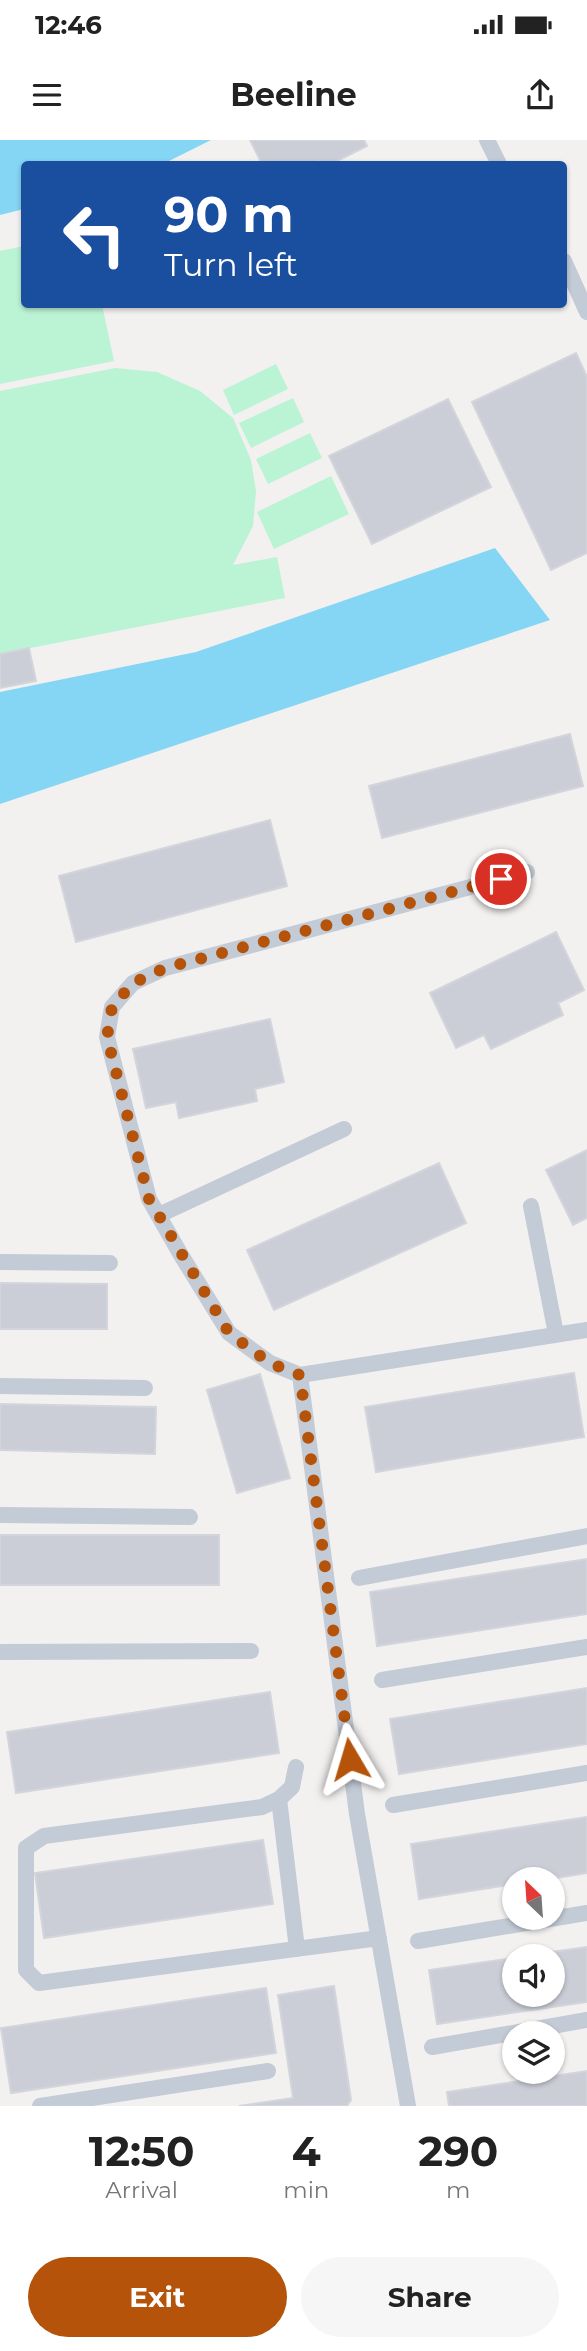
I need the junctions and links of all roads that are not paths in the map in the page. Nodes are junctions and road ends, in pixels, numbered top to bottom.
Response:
1 (487, 140) edge
2 (498, 161) edge
3 (567, 268) edge
4 (587, 312) edge
5 (527, 872) dead end
6 (344, 1129) dead end
7 (531, 1206) dead end
8 (159, 1216) junction
9 (0, 1262) edge
10 (110, 1263) dead end
11 (587, 1330) edge
12 (556, 1335) junction
13 (300, 1375) junction
14 (0, 1386) edge
15 (145, 1388) dead end
16 (0, 1515) edge
17 (190, 1517) dead end
18 (587, 1536) edge
19 (359, 1578) dead end
20 (587, 1647) edge
21 (251, 1651) dead end
22 (0, 1652) edge
23 (382, 1680) dead end
24 (296, 1767) dead end
25 (587, 1773) edge
26 (279, 1799) junction
27 (393, 1805) dead end
28 (587, 1913) edge
29 (379, 1938) junction
30 (418, 1941) dead end
31 (297, 1949) junction
32 (587, 2020) edge
33 (432, 2047) dead end
34 (268, 2071) dead end
35 (40, 2106) edge
36 (408, 2106) edge

1 - 2 lane
3 - 4 lane
5 - 8 lane
6 - 8 lane
7 - 12 lane
8 - 13 lane
9 - 10 lane
11 - 12 lane
12 - 13 lane
13 - 29 lane
14 - 15 lane
16 - 17 lane
18 - 19 lane
20 - 23 lane
21 - 22 lane
24 - 26 lane
25 - 27 lane
26 - 31 lane
26 - 31 lane
28 - 30 lane
29 - 31 lane
29 - 36 lane
32 - 33 lane
34 - 35 lane

